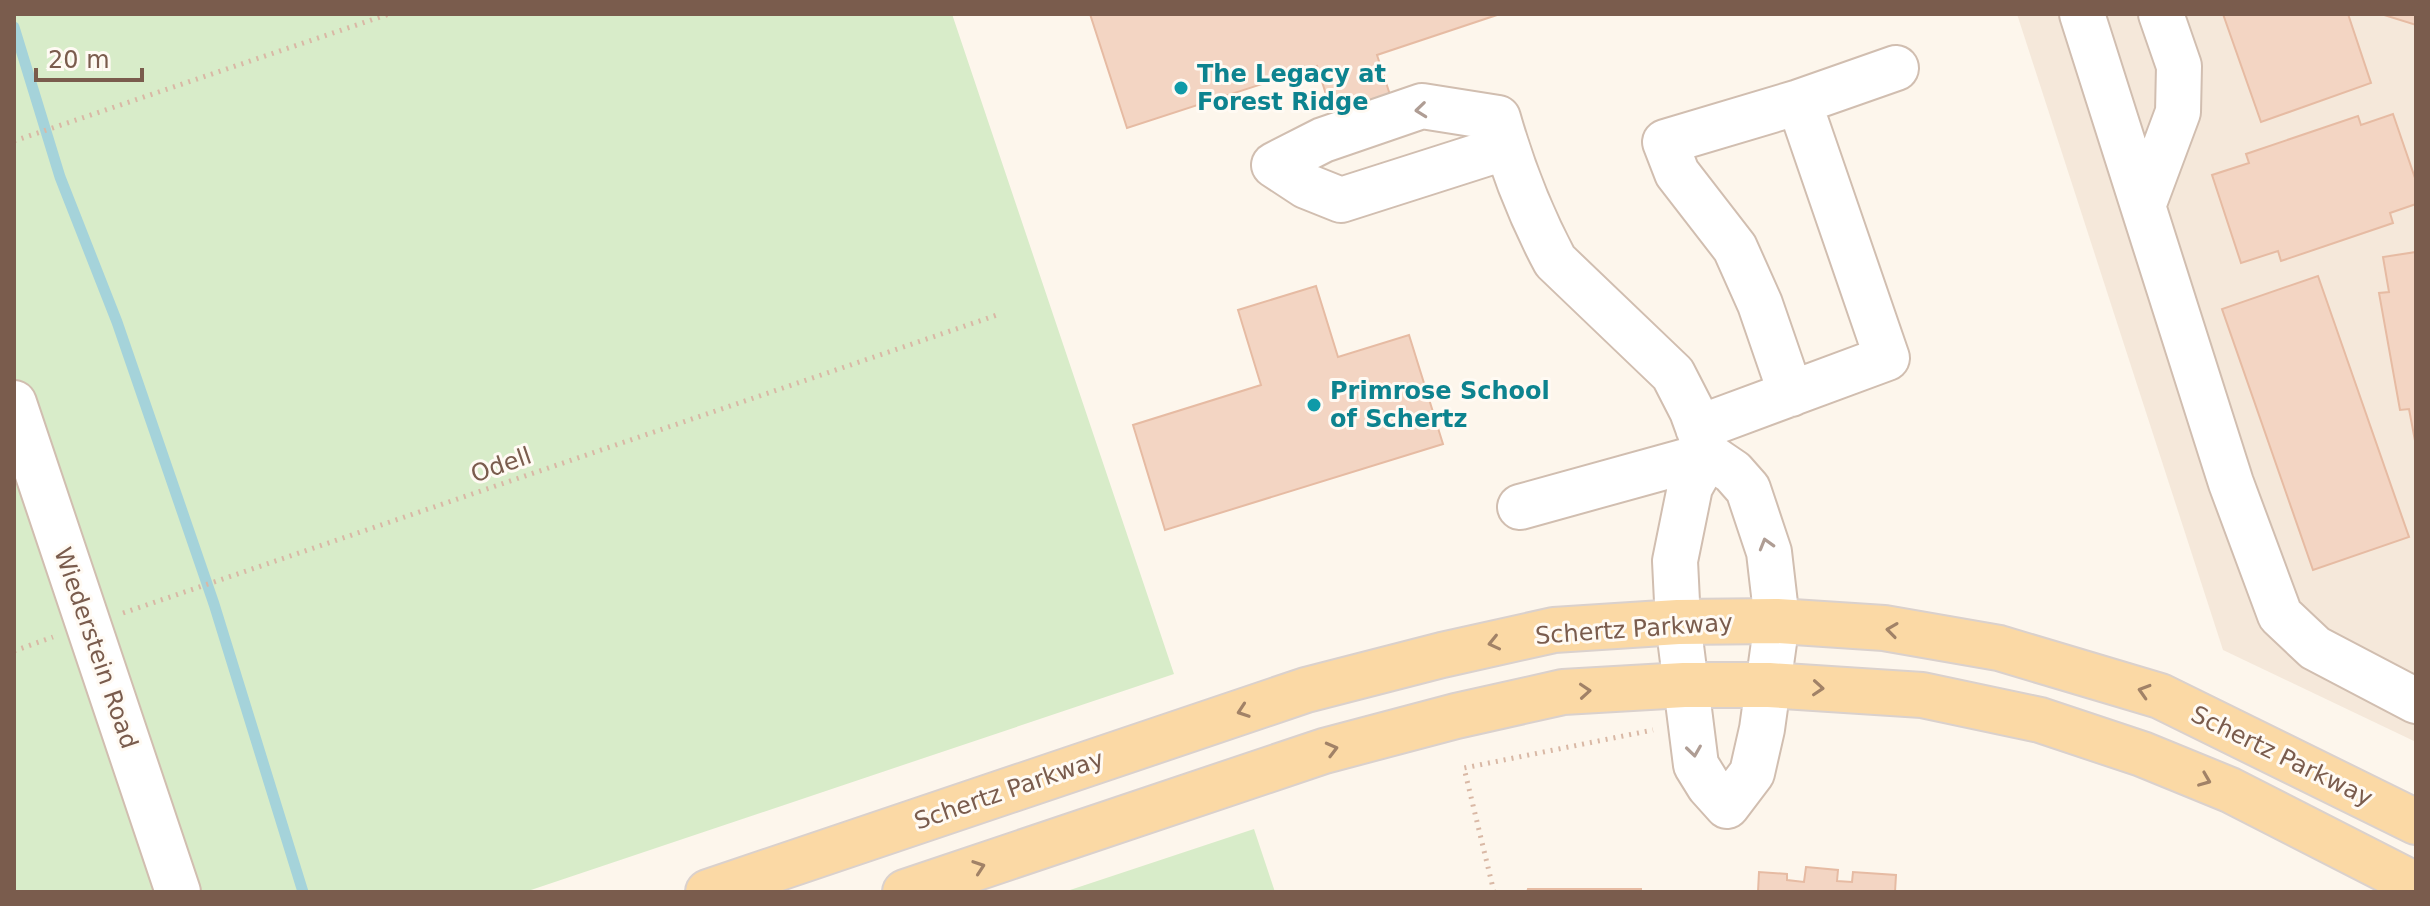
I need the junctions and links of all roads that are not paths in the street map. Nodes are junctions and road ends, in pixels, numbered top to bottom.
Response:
1 (2082, 14) edge
2 (2161, 14) edge
3 (1896, 68) dead end
4 (1799, 102) junction
5 (1502, 132) junction
6 (2143, 206) junction
7 (1791, 394) junction
8 (14, 403) edge
9 (1703, 442) junction
10 (1520, 507) dead end
11 (1777, 621) junction
12 (1678, 622) junction
13 (1684, 685) junction
14 (1769, 685) junction
15 (2416, 701) edge
16 (2416, 822) edge
17 (2416, 885) edge
18 (178, 892) edge
19 (708, 892) edge
20 (905, 892) edge

1 - 6 street
2 - 6 street
3 - 4 street
4 - 7 street
4 - 7 street
5 -> 5 street
5 - 9 street
6 - 15 street
7 - 9 street
8 - 18 street, Wiederstein Road
9 - 10 street
11 -> 9 street
9 - 12 street
11 - 12 main road, Schertz Parkway
11 - 14 street
16 -> 11 main road, Schertz Parkway
12 - 13 street
12 -> 19 main road, Schertz Parkway
13 - 14 main road
13 -> 14 street
20 -> 13 main road
14 -> 17 main road

